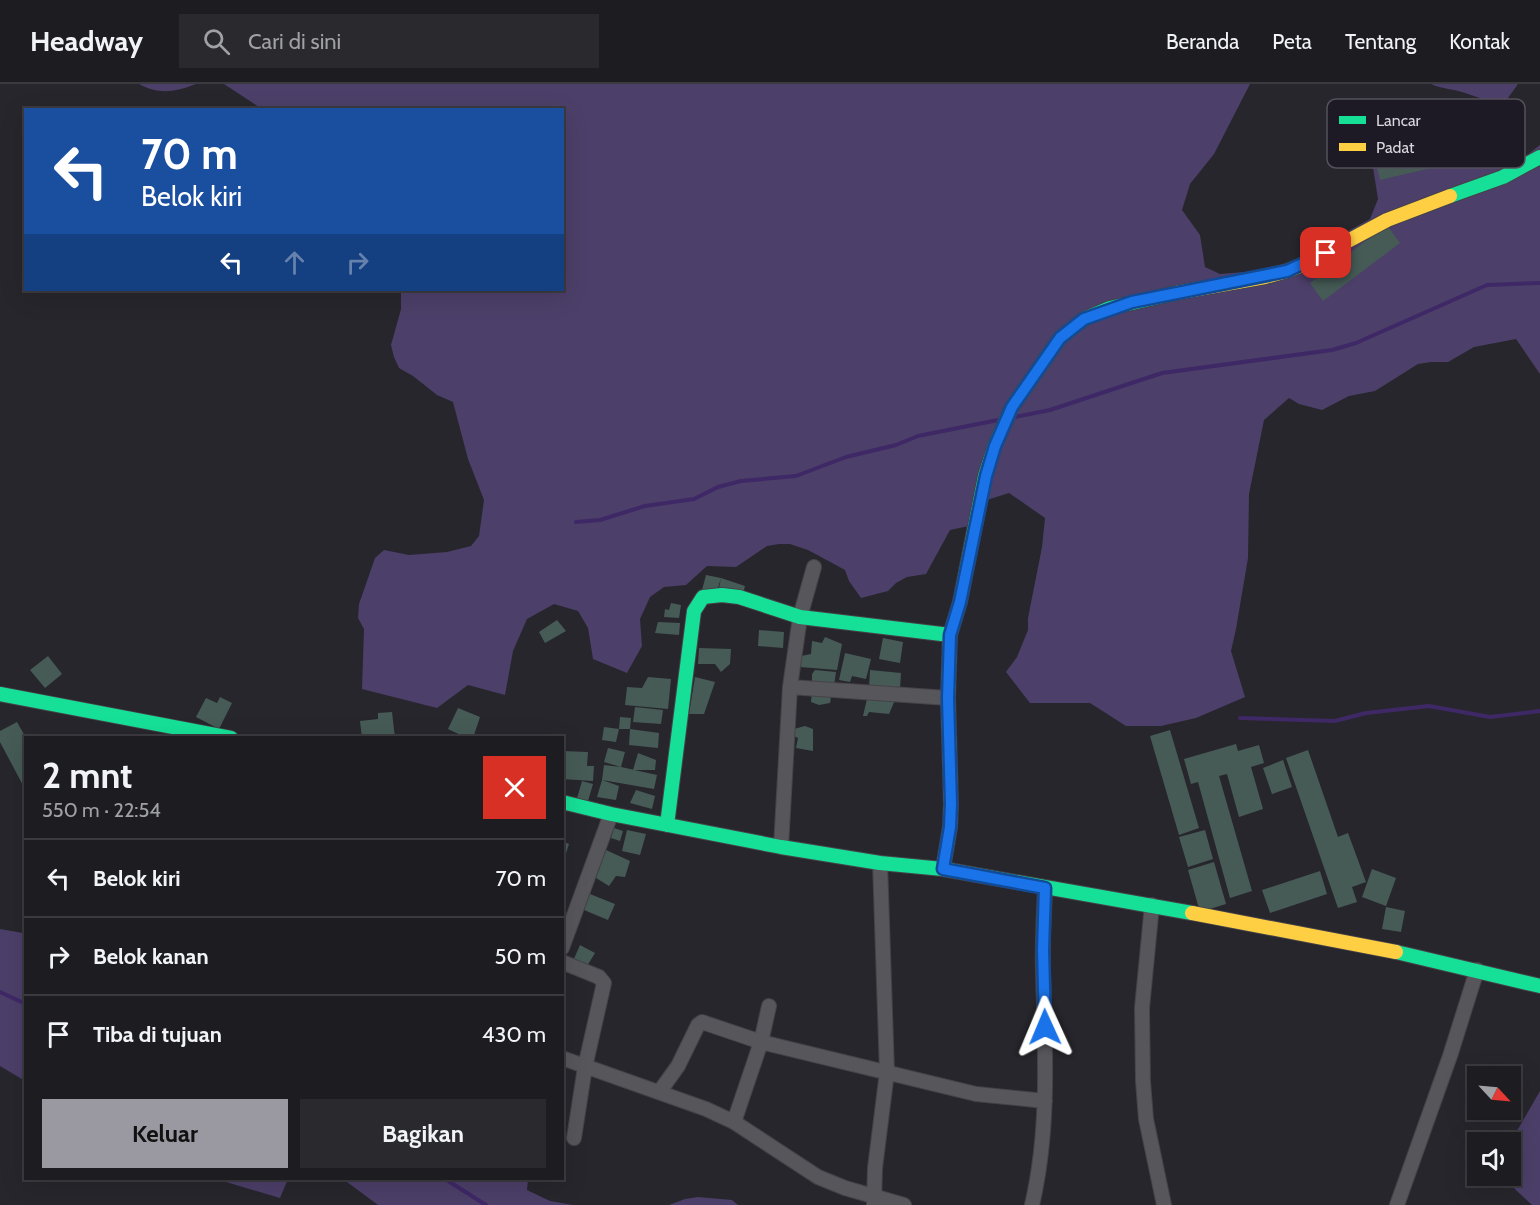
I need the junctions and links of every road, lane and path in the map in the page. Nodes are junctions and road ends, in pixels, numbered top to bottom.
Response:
1 (1540, 157) edge
2 (1525, 165) edge
3 (1520, 168) edge
4 (814, 567) dead end
5 (800, 617) junction
6 (950, 635) junction
7 (790, 687) junction
8 (0, 694) edge
9 (948, 698) junction
10 (220, 736) edge
11 (564, 802) edge
12 (611, 814) junction
13 (667, 825) junction
14 (781, 847) junction
15 (880, 862) junction
16 (943, 869) junction
17 (1045, 888) junction
18 (1152, 905) junction
19 (564, 943) edge
20 (564, 963) edge
21 (1477, 970) junction
22 (1540, 986) edge
23 (769, 1006) dead end
24 (761, 1042) junction
25 (564, 1059) edge
26 (585, 1067) junction
27 (887, 1072) junction
28 (660, 1091) junction
29 (1045, 1101) junction
30 (734, 1122) junction
31 (574, 1138) dead end
32 (874, 1201) edge
33 (904, 1205) edge
34 (1032, 1205) edge
35 (1164, 1205) edge
36 (1397, 1205) edge

1 - 2 street
3 - 6 street
4 - 5 street
5 - 6 street
5 - 7 street
5 - 13 street
6 - 9 street
7 - 9 street
7 - 14 street
8 - 10 street
9 - 16 street
11 - 12 street
12 - 13 street
12 - 19 street
13 - 14 street
14 - 15 street
15 - 16 street
15 - 27 street
16 - 17 street
17 - 18 street
17 - 29 street
18 - 21 street
18 - 35 street
20 - 26 street
21 - 22 street
21 - 36 street
23 - 24 street
24 - 27 street
24 - 28 street
24 - 30 street
25 - 26 street
26 - 28 street
26 - 31 street
27 - 29 street
27 - 32 street
28 - 30 street
29 - 34 street
30 - 32 street
32 - 33 street

